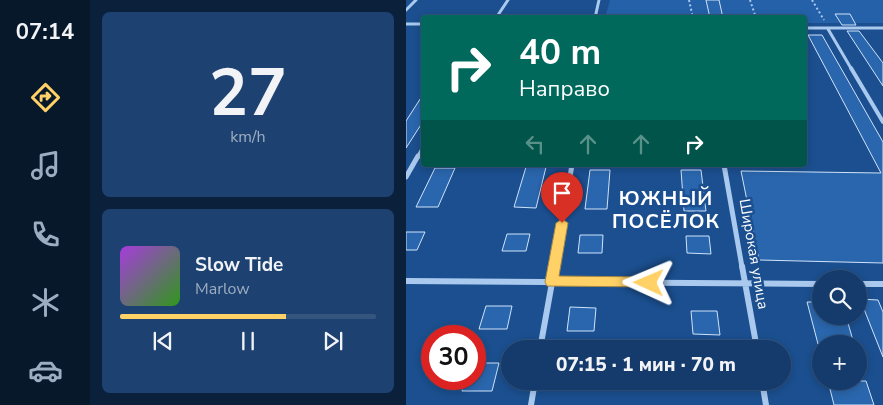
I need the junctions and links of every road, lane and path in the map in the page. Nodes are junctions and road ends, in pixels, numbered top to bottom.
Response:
1 (416, 0) edge
2 (508, 0) edge
3 (599, 0) edge
4 (689, 0) edge
5 (750, 0) edge
6 (812, 0) edge
7 (406, 10) edge
8 (498, 15) edge
9 (596, 15) edge
10 (692, 15) edge
11 (755, 15) edge
12 (406, 24) edge
13 (421, 24) edge
14 (807, 28) edge
15 (883, 28) edge
16 (828, 29) junction
17 (883, 122) edge
18 (421, 151) edge
19 (572, 167) edge
20 (724, 167) edge
21 (406, 177) edge
22 (406, 281) edge
23 (552, 282) junction
24 (745, 284) junction
25 (812, 284) edge
26 (867, 284) edge
27 (883, 284) edge
28 (542, 340) edge
29 (754, 340) edge
30 (534, 390) edge
31 (764, 390) edge
32 (531, 405) edge
33 (766, 405) edge

1 - 7 street
2 - 8 street
3 - 9 street
4 - 10 path
5 - 11 path
6 - 16 path
12 - 13 street
14 - 16 street
15 - 16 street
16 - 17 street
18 - 21 street
19 - 23 street
20 - 24 street, Широкая улица
22 - 23 street
23 - 24 street
23 - 28 street
24 - 25 street
24 - 29 street, Широкая улица
26 - 27 street
30 - 32 street
31 - 33 street

